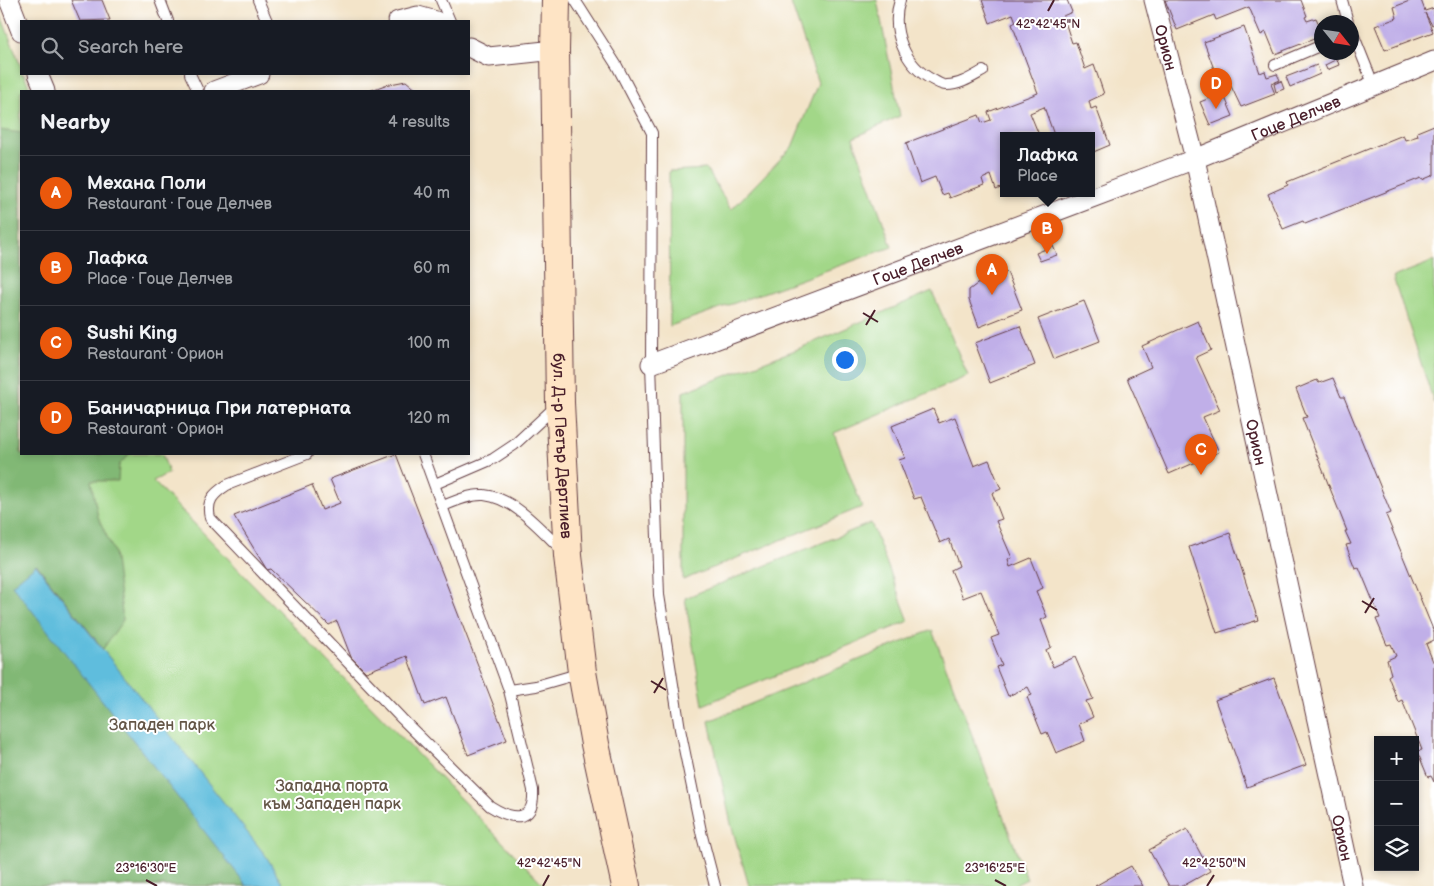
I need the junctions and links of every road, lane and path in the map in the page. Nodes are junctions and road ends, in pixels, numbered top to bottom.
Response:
1 (9, 0) edge
2 (160, 0) edge
3 (258, 0) edge
4 (441, 0) edge
5 (556, 0) edge
6 (575, 0) edge
7 (900, 0) edge
8 (1154, 0) edge
9 (1342, 0) edge
10 (1346, 15) edge
11 (168, 20) edge
12 (266, 20) edge
13 (402, 20) edge
14 (432, 20) edge
15 (450, 20) edge
16 (20, 28) edge
17 (470, 48) edge
18 (1314, 48) edge
19 (1359, 49) edge
20 (555, 50) junction
21 (1434, 61) edge
22 (1275, 65) dead end
23 (983, 71) dead end
24 (38, 75) edge
25 (190, 75) edge
26 (256, 75) edge
27 (1374, 86) junction
28 (45, 90) edge
29 (198, 90) edge
30 (217, 90) edge
31 (1195, 159) junction
32 (1094, 197) edge
33 (1095, 197) edge
34 (651, 364) junction
35 (560, 403) junction
36 (304, 455) edge
37 (423, 455) edge
38 (435, 484) junction
39 (443, 506) junction
40 (568, 556) junction
41 (582, 672) junction
42 (509, 690) junction
43 (626, 886) edge
44 (715, 886) edge
45 (1353, 886) edge

1 - 16 street
2 - 11 lane
3 - 12 lane
4 - 15 lane
5 - 20 main road, бул. Д-р Петър Дертлиев
6 - 34 lane
7 - 23 lane
8 - 31 street, Орион
9 - 10 lane
13 - 14 street
17 - 20 street
18 - 22 lane
19 - 27 lane
20 - 35 main road, бул. Д-р Петър Дертлиев
21 - 27 street, Гоце Делчев
24 - 28 street
25 - 29 lane
26 - 30 street
27 - 31 street, Гоце Делчев
31 - 33 street, Гоце Делчев
31 - 45 street, Орион
32 - 34 street, Гоце Делчев
34 - 44 lane
35 - 38 lane
35 - 40 main road, бул. Д-р Петър Дертлиев
36 - 42 lane
37 - 38 lane
38 - 39 lane
39 - 40 lane
39 - 42 lane
40 - 41 main road, бул. Д-р Петър Дертлиев
41 - 42 lane
41 - 43 main road, бул. Д-р Петър Дертлиев

